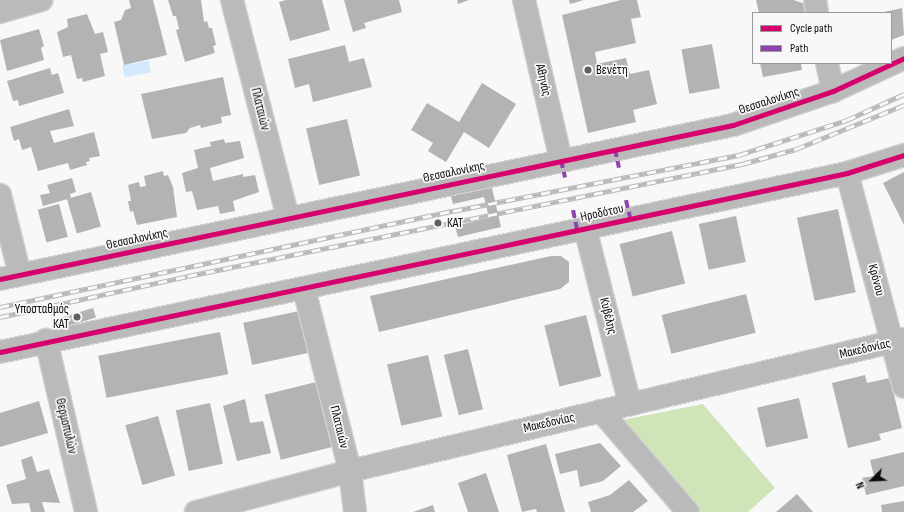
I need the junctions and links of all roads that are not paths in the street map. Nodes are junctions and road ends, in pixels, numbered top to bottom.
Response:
1 (41, 0) edge
2 (232, 0) edge
3 (524, 0) edge
4 (815, 0) edge
5 (0, 12) edge
6 (817, 12) edge
7 (904, 58) edge
8 (827, 64) edge
9 (891, 64) edge
10 (892, 64) edge
11 (833, 91) junction
12 (904, 156) edge
13 (561, 160) junction
14 (846, 173) junction
15 (0, 195) edge
16 (288, 218) junction
17 (585, 228) junction
18 (10, 277) edge
19 (304, 289) junction
20 (46, 340) junction
21 (898, 341) edge
22 (0, 352) edge
23 (904, 387) edge
24 (630, 404) junction
25 (601, 411) junction
26 (350, 471) junction
27 (86, 512) edge
28 (196, 512) edge
29 (355, 512) edge
30 (688, 512) edge

1 - 5 street
2 - 16 street, Πλαταιών
3 - 13 street, Αθηνάς
4 - 6 street
7 - 10 street, Θεσσαλονίκης
8 - 11 street
9 - 11 street, Θεσσαλονίκης
11 - 13 street, Θεσσαλονίκης
12 - 14 street, Ηροδότου
13 - 16 street, Θεσσαλονίκης
14 - 17 street, Ηροδότου
14 - 21 street, Κρόνου
15 - 18 street
16 - 18 street, Θεσσαλονίκης
17 - 19 street, Ηροδότου
17 - 24 street, Κυβέλης
19 - 20 street
19 - 26 street, Πλαταιών
20 - 22 street
20 - 27 street, Θερμοπυλών
21 - 23 street, Κρόνου
21 - 24 street, Μακεδονίας
24 - 25 street, Μακεδονίας
25 - 26 street, Μακεδονίας
25 - 30 street
26 - 28 street, Μακεδονίας
26 - 29 street, Πλαταιών

